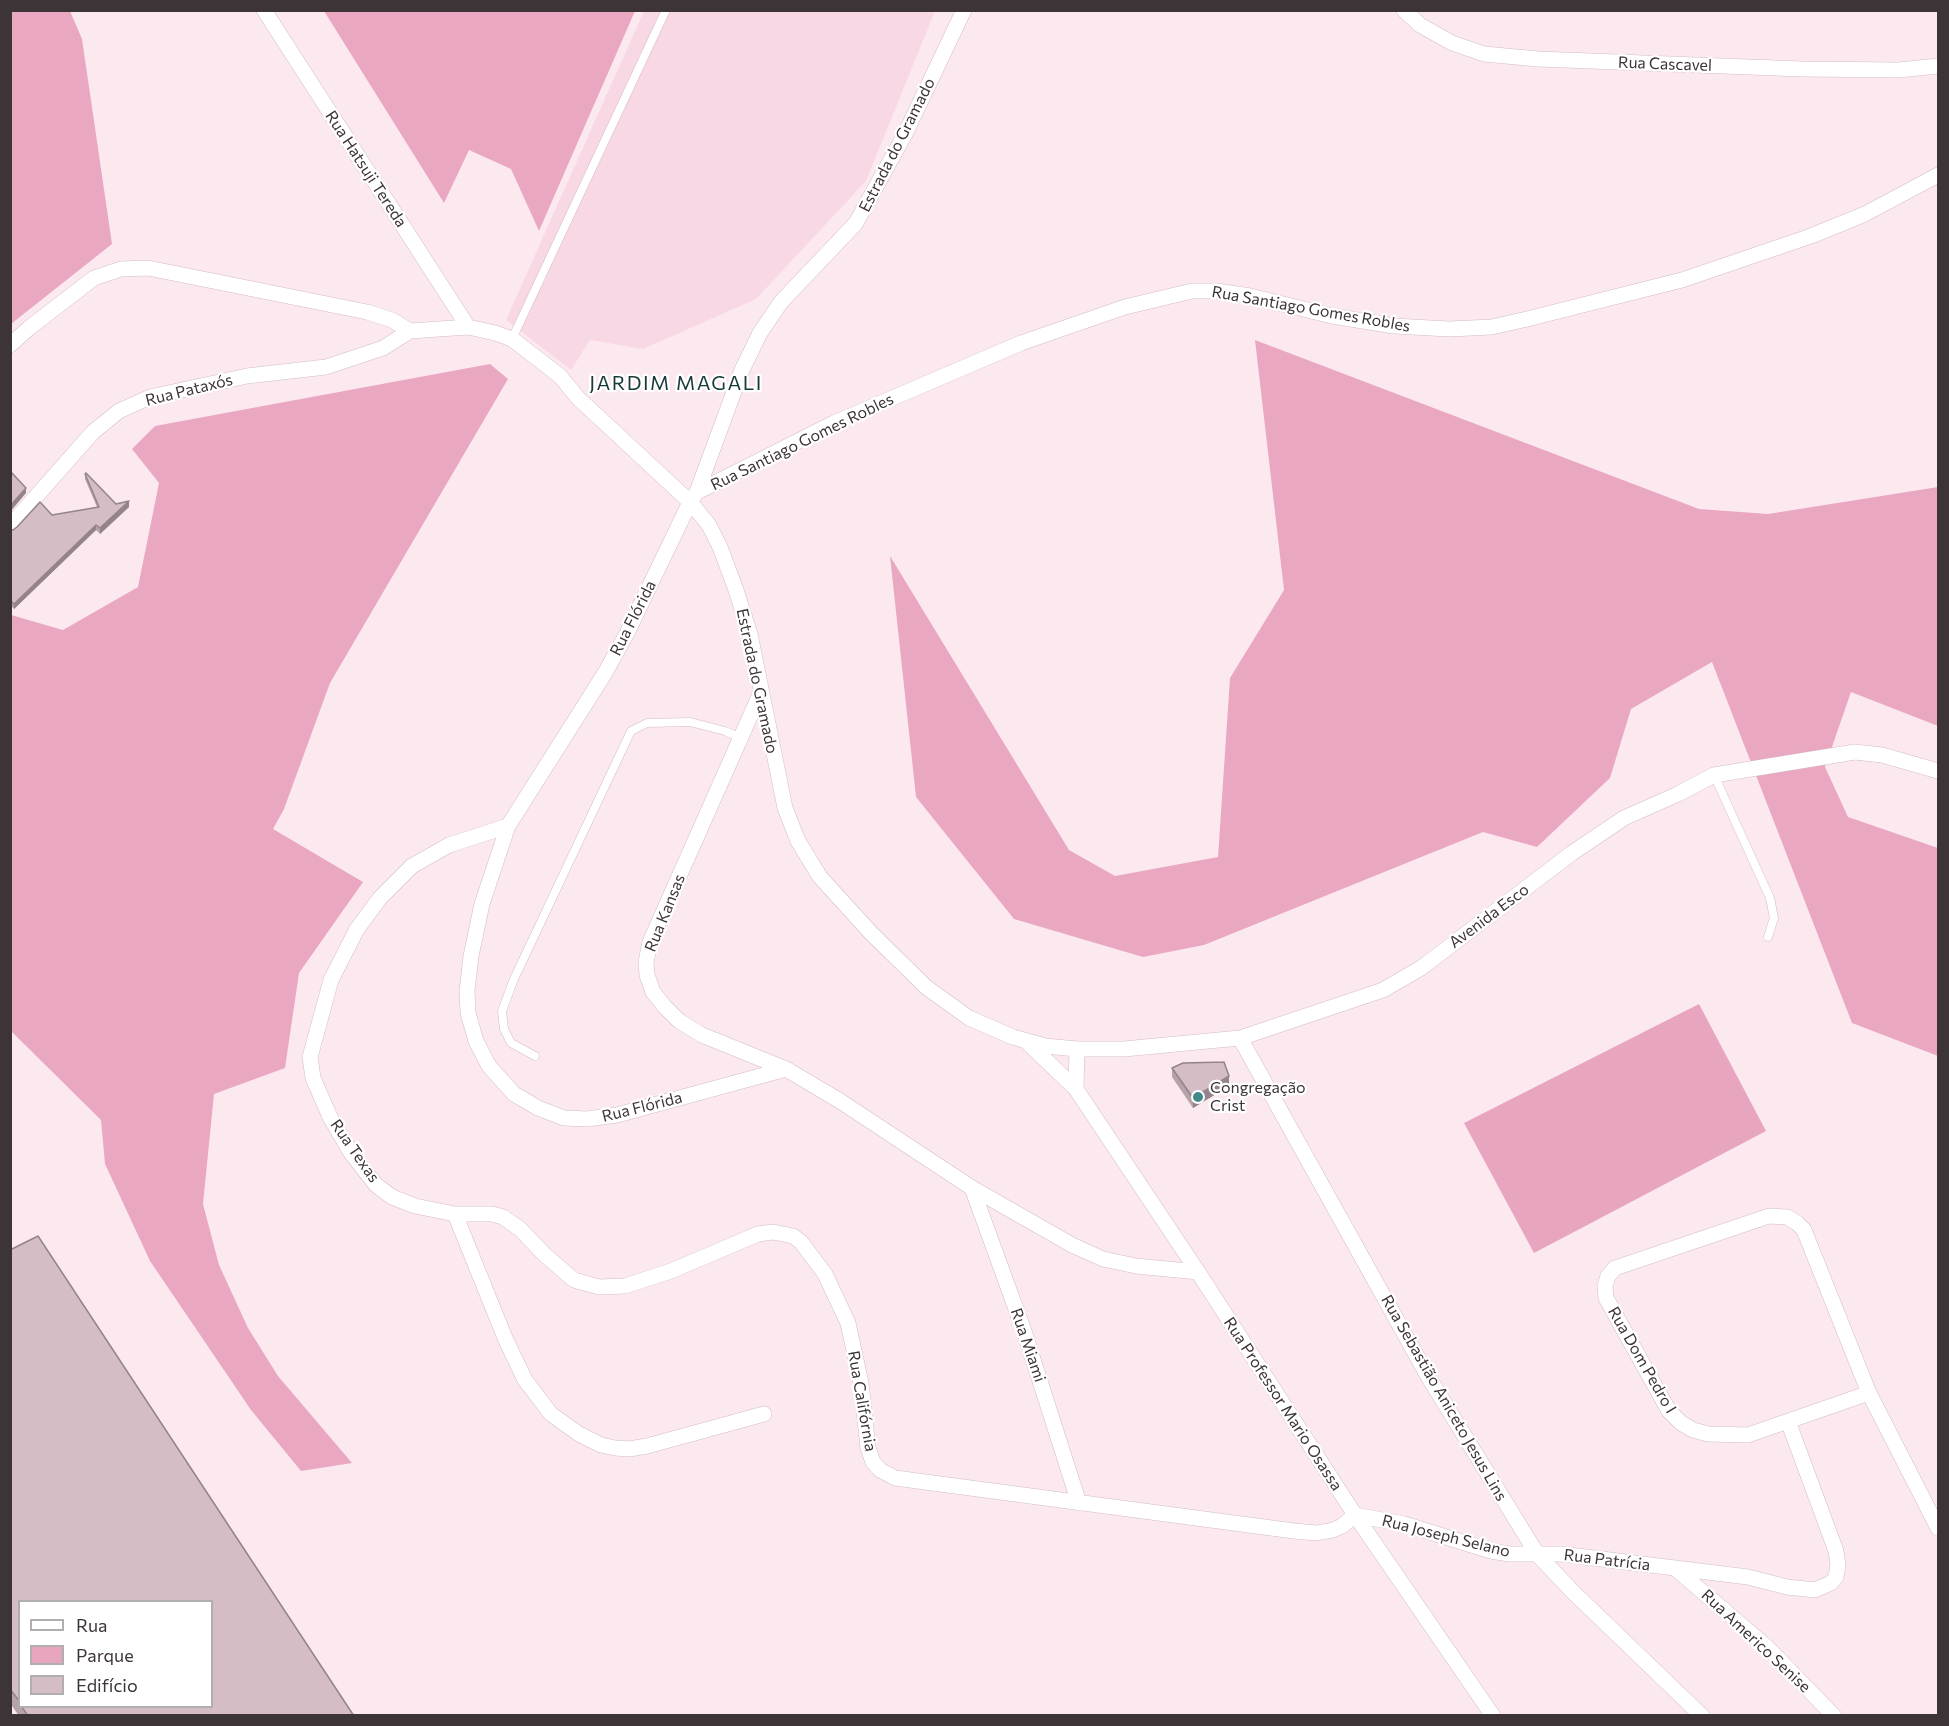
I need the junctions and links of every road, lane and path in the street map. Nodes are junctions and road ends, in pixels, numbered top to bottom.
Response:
1 (264, 10) edge
2 (666, 10) edge
3 (1404, 10) edge
4 (966, 11) edge
5 (1938, 66) edge
6 (1938, 175) edge
7 (468, 327) junction
8 (410, 331) junction
9 (512, 339) junction
10 (10, 345) edge
11 (693, 497) junction
12 (10, 526) edge
13 (761, 692) junction
14 (741, 738) junction
15 (1938, 771) edge
16 (1714, 775) junction
17 (508, 826) junction
18 (1768, 937) dead end
19 (1240, 1038) junction
20 (1025, 1040) junction
21 (1077, 1049) junction
22 (535, 1056) dead end
23 (786, 1069) junction
24 (1076, 1089) junction
25 (972, 1188) junction
26 (455, 1214) junction
27 (1198, 1272) junction
28 (1869, 1393) junction
29 (764, 1414) dead end
30 (1788, 1421) junction
31 (1079, 1503) junction
32 (1355, 1515) junction
33 (1938, 1528) edge
34 (1537, 1554) junction
35 (1676, 1569) junction
36 (1493, 1716) edge
37 (1702, 1716) edge
38 (1834, 1716) edge

1 - 7 street, Rua Hatsuji Tereda
2 - 9 lane
3 - 5 street, Rua Cascavel
4 - 11 street, Estrada do Gramado
6 - 11 street, Rua Santiago Gomes Robles
7 - 8 street
7 - 9 street
8 - 10 street
8 - 12 street, Rua Pataxós
9 - 11 street
11 - 13 street, Estrada do Gramado
11 - 17 street, Rua Flórida
13 - 14 street, Rua Kansas
13 - 20 street, Estrada do Gramado
14 - 22 lane
14 - 23 street, Rua Kansas
15 - 16 street, Avenida Esco
16 - 18 lane
16 - 19 street, Avenida Esco
17 - 23 street, Rua Flórida
17 - 26 street, Rua Texas
19 - 21 street, Avenida Esco
19 - 34 street, Rua Sebastião Aniceto Jesus Lins
20 - 21 street, Avenida Esco
20 - 24 street, Rua Professor Mario Osassa
21 - 24 street
23 - 25 street
24 - 27 street, Rua Professor Mario Osassa
25 - 27 street
25 - 31 street, Rua Miami
26 - 29 street
26 - 31 street, Rua Califórnia
27 - 32 street, Rua Professor Mario Osassa
28 - 30 street, Rua Dom Pedro I
28 - 30 street, Rua Dom Pedro I
28 - 33 street
30 - 35 street, Rua Patrícia
31 - 32 street, Rua Califórnia
32 - 34 street, Rua Joseph Selano
32 - 36 street, Rua Professor Mario Osassa
34 - 35 street, Rua Patrícia
34 - 37 street, Rua Sebastião Aniceto Jesus Lins
35 - 38 street, Rua Americo Senise

